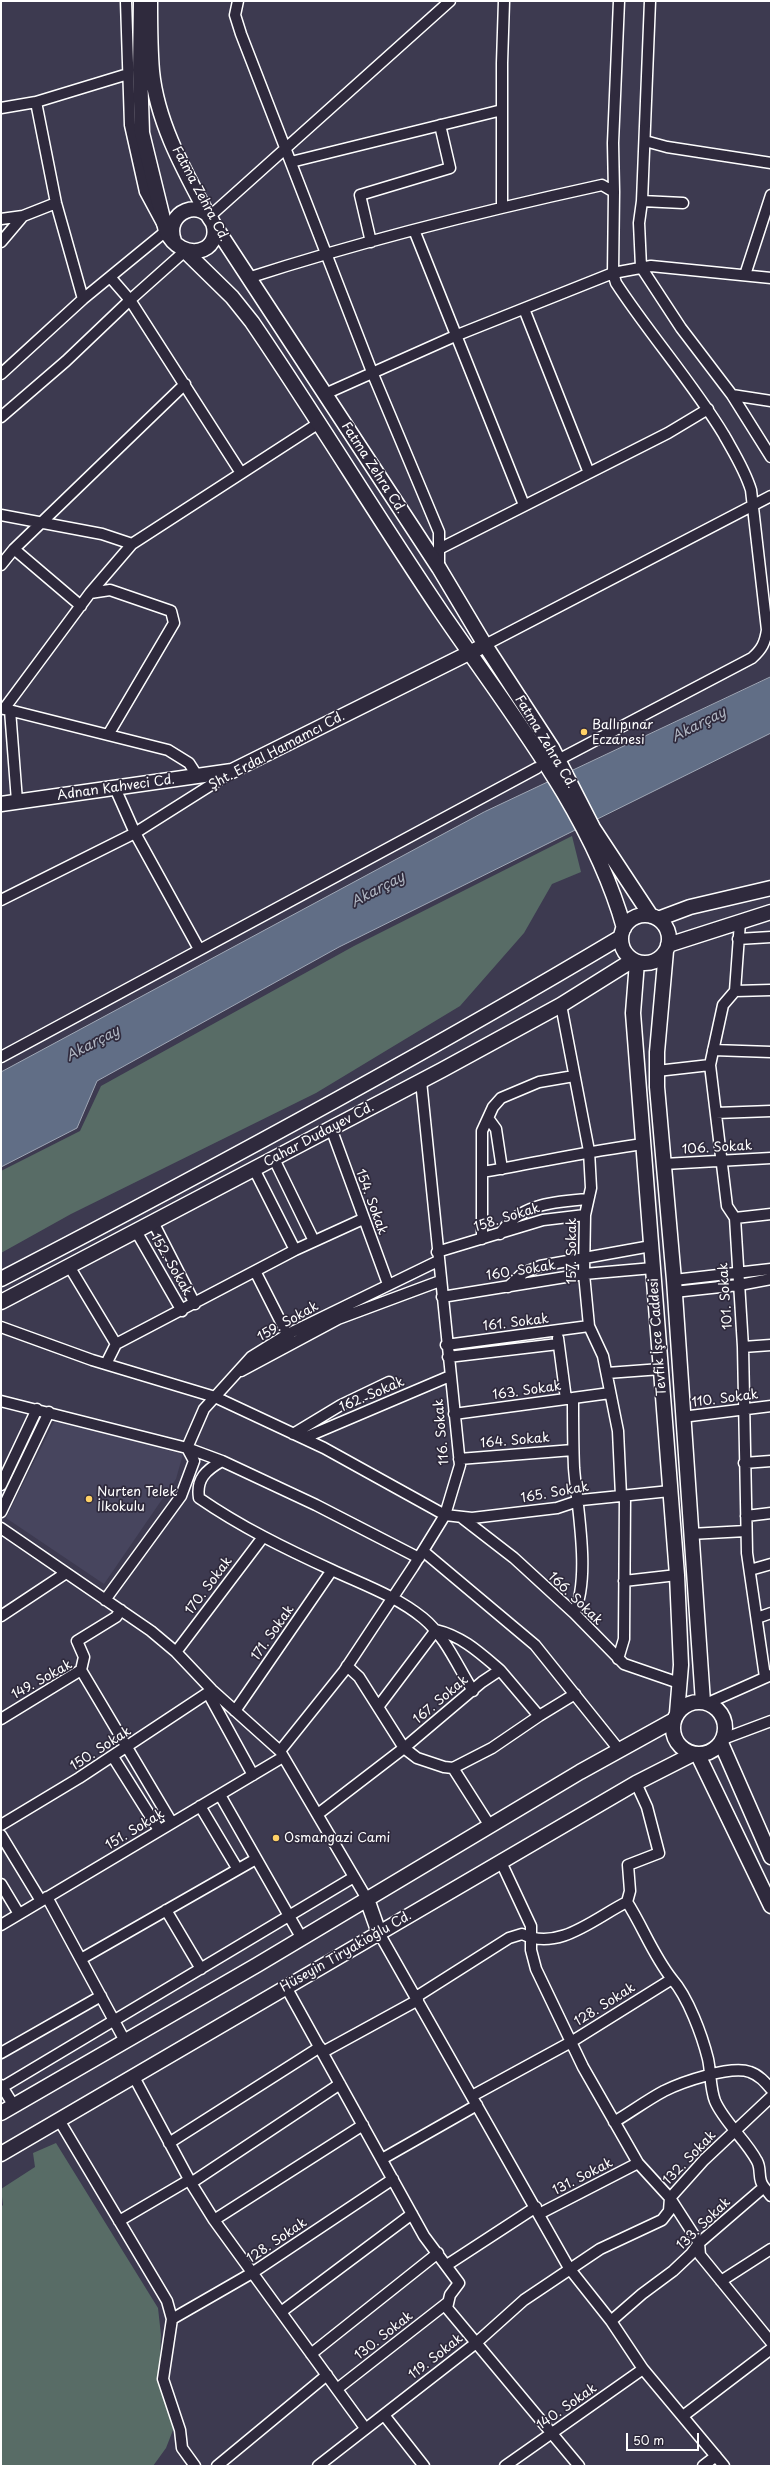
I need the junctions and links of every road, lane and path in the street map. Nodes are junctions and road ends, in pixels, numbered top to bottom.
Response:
1 (126, 1) edge
2 (238, 1) edge
3 (449, 1) edge
4 (504, 1) edge
5 (619, 1) edge
6 (650, 1) edge
7 (146, 2) edge
8 (128, 74) junction
9 (36, 102) junction
10 (1, 108) edge
11 (502, 110) junction
12 (440, 125) junction
13 (645, 141) junction
14 (286, 150) junction
15 (291, 162) junction
16 (771, 163) edge
17 (614, 192) junction
18 (771, 195) edge
19 (642, 201) junction
20 (56, 203) junction
21 (683, 203) dead end
22 (502, 207) junction
23 (23, 216) junction
24 (210, 217) junction
25 (1, 219) edge
26 (414, 230) junction
27 (170, 236) junction
28 (1, 242) edge
29 (371, 242) junction
30 (185, 251) junction
31 (326, 255) junction
32 (641, 267) junction
33 (613, 273) junction
34 (745, 275) junction
35 (110, 277) junction
36 (248, 278) junction
37 (771, 278) edge
38 (83, 298) junction
39 (130, 300) junction
40 (524, 309) junction
41 (455, 336) junction
42 (372, 372) junction
43 (1, 374) edge
44 (185, 384) junction
45 (325, 394) junction
46 (732, 395) junction
47 (771, 401) edge
48 (708, 409) junction
49 (1, 417) edge
50 (319, 423) junction
51 (771, 457) edge
52 (589, 472) junction
53 (241, 473) junction
54 (771, 496) edge
55 (524, 505) junction
56 (752, 507) junction
57 (1, 514) edge
58 (40, 524) junction
59 (132, 544) junction
60 (14, 549) junction
61 (439, 549) junction
62 (1, 565) edge
63 (439, 568) junction
64 (90, 593) junction
65 (81, 606) junction
66 (768, 640) edge
67 (485, 645) junction
68 (471, 652) junction
69 (5, 709) edge
70 (108, 735) junction
71 (536, 768) dead end
72 (559, 769) junction
73 (232, 772) junction
74 (198, 777) junction
75 (115, 788) junction
76 (17, 801) junction
77 (1, 804) edge
78 (588, 830) junction
79 (135, 833) junction
80 (771, 888) edge
81 (1, 900) edge
82 (771, 912) edge
83 (655, 917) junction
84 (740, 922) junction
85 (622, 932) junction
86 (771, 937) edge
87 (738, 939) junction
88 (667, 948) junction
89 (199, 949) junction
90 (635, 961) junction
91 (771, 990) edge
92 (735, 991) junction
93 (561, 1005) junction
94 (713, 1050) junction
95 (771, 1052) edge
96 (1, 1057) edge
97 (710, 1065) junction
98 (657, 1071) junction
99 (574, 1076) junction
100 (421, 1081) junction
101 (771, 1111) edge
102 (716, 1113) junction
103 (488, 1118) junction
104 (331, 1128) junction
105 (643, 1144) junction
106 (589, 1151) junction
107 (274, 1158) junction
108 (771, 1158) edge
109 (721, 1160) junction
110 (664, 1164) junction
111 (254, 1169) junction
112 (502, 1169) junction
113 (482, 1172) junction
114 (588, 1199) junction
115 (771, 1214) edge
116 (585, 1215) junction
117 (735, 1218) junction
118 (363, 1219) junction
119 (153, 1222) junction
120 (136, 1231) junction
121 (500, 1234) junction
122 (482, 1239) junction
123 (314, 1241) junction
124 (651, 1246) junction
125 (295, 1250) junction
126 (585, 1256) junction
127 (438, 1257) junction
128 (69, 1266) junction
129 (653, 1268) junction
130 (771, 1269) edge
131 (256, 1271) junction
132 (737, 1273) junction
133 (584, 1274) junction
134 (1, 1279) edge
135 (771, 1279) edge
136 (440, 1281) junction
137 (388, 1284) junction
138 (738, 1285) junction
139 (674, 1286) junction
140 (508, 1287) junction
141 (442, 1297) junction
142 (1, 1302) edge
143 (195, 1304) junction
144 (182, 1311) junction
145 (589, 1326) junction
146 (1, 1327) edge
147 (676, 1328) junction
148 (658, 1329) junction
149 (557, 1330) junction
150 (288, 1334) junction
151 (116, 1344) junction
152 (292, 1344) junction
153 (558, 1344) junction
154 (446, 1345) junction
155 (771, 1345) edge
156 (743, 1347) junction
157 (448, 1357) junction
158 (106, 1364) junction
159 (660, 1369) junction
160 (238, 1372) junction
161 (607, 1373) junction
162 (450, 1376) junction
163 (389, 1382) dead end
164 (610, 1393) junction
165 (215, 1397) junction
166 (569, 1398) junction
167 (1, 1401) edge
168 (771, 1406) edge
169 (37, 1409) junction
170 (745, 1409) junction
171 (49, 1412) junction
172 (454, 1414) junction
173 (682, 1417) junction
174 (293, 1434) junction
175 (304, 1438) junction
176 (187, 1448) junction
177 (573, 1450) junction
178 (459, 1459) junction
179 (222, 1461) junction
180 (771, 1461) edge
181 (744, 1463) junction
182 (1, 1484) edge
183 (670, 1491) junction
184 (623, 1496) junction
185 (577, 1501) junction
186 (1, 1512) edge
187 (771, 1512) edge
188 (445, 1515) junction
189 (746, 1516) junction
190 (461, 1517) junction
191 (1, 1528) edge
192 (746, 1531) junction
193 (690, 1534) junction
194 (262, 1537) junction
195 (421, 1554) junction
196 (771, 1564) edge
197 (332, 1570) junction
198 (750, 1570) junction
199 (66, 1573) junction
200 (677, 1575) junction
201 (624, 1580) junction
202 (393, 1597) junction
203 (106, 1600) junction
204 (120, 1610) junction
205 (574, 1613) junction
206 (771, 1613) edge
207 (1, 1616) edge
208 (757, 1618) junction
209 (436, 1630) junction
210 (176, 1652) junction
211 (618, 1659) junction
212 (348, 1666) junction
213 (81, 1670) junction
214 (500, 1670) junction
215 (768, 1676) edge
216 (679, 1683) junction
217 (473, 1691) junction
218 (210, 1692) junction
219 (575, 1694) junction
220 (706, 1702) junction
221 (378, 1707) junction
222 (235, 1711) junction
223 (539, 1716) junction
224 (676, 1717) junction
225 (1, 1719) edge
226 (771, 1721) edge
227 (722, 1741) junction
228 (127, 1747) junction
229 (404, 1748) junction
230 (620, 1751) junction
231 (282, 1754) junction
232 (696, 1754) junction
233 (113, 1757) junction
234 (453, 1768) junction
235 (253, 1775) junction
236 (636, 1783) junction
237 (220, 1795) junction
238 (200, 1806) junction
239 (318, 1814) junction
240 (172, 1823) junction
241 (1, 1825) edge
242 (490, 1826) junction
243 (159, 1830) junction
244 (1, 1835) edge
245 (771, 1857) edge
246 (256, 1859) junction
247 (502, 1862) junction
248 (238, 1868) junction
249 (354, 1877) junction
250 (1, 1884) edge
251 (44, 1899) junction
252 (367, 1899) junction
253 (627, 1902) junction
254 (771, 1906) edge
255 (166, 1910) junction
256 (19, 1914) junction
257 (288, 1917) junction
258 (1, 1925) edge
259 (379, 1933) junction
260 (301, 1937) junction
261 (531, 1938) junction
262 (81, 1960) junction
263 (201, 1970) junction
264 (672, 1979) junction
265 (286, 1987) junction
266 (101, 1996) junction
267 (417, 1998) junction
268 (115, 2021) junction
269 (126, 2041) junction
270 (571, 2042) junction
271 (321, 2050) junction
272 (1, 2053) edge
273 (710, 2075) junction
274 (134, 2076) junction
275 (340, 2084) junction
276 (1, 2087) edge
277 (771, 2089) edge
278 (771, 2097) edge
279 (475, 2100) junction
280 (14, 2106) junction
281 (1, 2113) edge
282 (60, 2120) junction
283 (614, 2122) junction
284 (363, 2125) junction
285 (736, 2129) junction
286 (169, 2143) junction
287 (1, 2154) edge
288 (382, 2159) junction
289 (638, 2163) junction
290 (393, 2179) junction
291 (190, 2181) junction
292 (764, 2187) junction
293 (771, 2196) edge
294 (670, 2198) junction
295 (537, 2211) junction
296 (412, 2214) junction
297 (214, 2220) junction
298 (119, 2221) junction
299 (700, 2242) junction
300 (771, 2249) edge
301 (438, 2253) junction
302 (447, 2265) junction
303 (569, 2268) junction
304 (252, 2273) junction
305 (721, 2281) junction
306 (447, 2303) junction
307 (281, 2312) junction
308 (172, 2319) junction
309 (611, 2321) junction
310 (771, 2342) edge
311 (476, 2343) junction
312 (771, 2349) edge
313 (311, 2354) junction
314 (643, 2369) junction
315 (327, 2375) junction
316 (337, 2389) junction
317 (384, 2415) junction
318 (683, 2416) junction
319 (365, 2428) junction
320 (552, 2434) junction
321 (716, 2456) junction
322 (195, 2466) edge
323 (217, 2466) edge
324 (318, 2466) edge
325 (424, 2466) edge
326 (505, 2466) edge
327 (579, 2466) edge
328 (703, 2466) edge
329 (724, 2466) edge

1 - 8 street
2 - 14 street
3 - 14 street
4 - 11 street
5 - 17 street
6 - 13 street
7 - 24 main road, Fatma Zehra Cd.
7 - 27 main road, Fatma Zehra Cd.
8 - 9 street
8 - 27 street
9 - 10 street
9 - 20 street
11 - 12 street
11 - 22 street
12 - 15 street
12 - 29 street
13 - 16 street
13 - 19 street
14 - 15 street
14 - 24 street
15 - 31 street
17 - 22 street
17 - 33 street
18 - 34 street
19 - 21 street
19 - 32 street
20 - 23 street
20 - 38 street
22 - 26 street
23 - 25 street
23 - 28 street
24 - 27 main road
24 - 30 main road
24 - 36 main road, Fatma Zehra Cd.
26 - 29 street
26 - 41 street
27 - 30 main road
27 - 35 street
29 - 31 street
30 - 39 street
30 - 50 main road, Fatma Zehra Cd.
31 - 36 street
31 - 42 street
32 - 33 street
32 - 34 street
32 - 46 street
33 - 40 street
33 - 48 street
34 - 37 street
35 - 38 street
35 - 39 street
36 - 45 main road, Fatma Zehra Cd.
38 - 43 street
39 - 44 street
39 - 49 street
40 - 41 street
40 - 52 street
41 - 42 street
41 - 55 street
42 - 45 street
42 - 61 street
44 - 53 street
44 - 58 street
45 - 63 main road, Fatma Zehra Cd.
46 - 47 street
46 - 51 street
48 - 52 street
48 - 56 street
50 - 53 street
50 - 68 main road, Fatma Zehra Cd.
52 - 55 street
53 - 59 street
54 - 56 street
55 - 61 street
56 - 66 street
56 - 67 street
57 - 58 street
58 - 59 street
58 - 60 street
59 - 64 street
60 - 62 street
60 - 65 street
61 - 63 street
63 - 67 main road, Fatma Zehra Cd.
64 - 65 street
64 - 70 street
65 - 69 street
66 - 72 street
67 - 68 main road, Şht. Erdal Hamamcı Cd.
67 - 72 main road, Fatma Zehra Cd.
68 - 72 main road, Fatma Zehra Cd.
68 - 73 main road, Şht. Erdal Hamamcı Cd.
69 - 70 street
69 - 76 street
70 - 74 street
71 - 89 street
72 - 78 main road, Fatma Zehra Cd.
73 - 74 main road, Adnan Kahveci Cd.
73 - 79 street, Şht. Erdal Hamamcı Cd.
74 - 75 main road, Adnan Kahveci Cd.
75 - 76 main road, Adnan Kahveci Cd.
75 - 79 street
76 - 77 main road, Adnan Kahveci Cd.
78 - 83 main road, Fatma Zehra Cd.
78 - 85 main road, Fatma Zehra Cd.
79 - 81 street, Şht. Erdal Hamamcı Cd.
79 - 89 street
80 - 83 main road
82 - 84 main road
83 - 85 main road
83 - 88 main road
84 - 87 street
84 - 88 main road
85 - 90 main road
85 - 134 main road, Cahar Dudayev Cd.
86 - 87 street
87 - 92 street
88 - 90 main road
88 - 98 main road, Tevfik İşce Caddesi
89 - 96 street
90 - 93 main road, Cahar Dudayev Cd.
90 - 105 main road, Tevfik İşce Caddesi
91 - 92 street
92 - 94 street, 101. Sokak
93 - 99 street, 157. Sokak
93 - 100 main road, Cahar Dudayev Cd.
94 - 95 street
94 - 97 street, 101. Sokak
97 - 98 street
97 - 102 street, 101. Sokak
98 - 110 main road, Tevfik İşce Caddesi
99 - 103 street
99 - 106 street, 157. Sokak
100 - 104 main road, Cahar Dudayev Cd.
100 - 127 street, 116. Sokak
101 - 102 street
102 - 109 street, 101. Sokak
103 - 112 street
103 - 113 street
104 - 107 main road, Cahar Dudayev Cd.
104 - 118 street, 154. Sokak
105 - 106 street
105 - 124 main road, Tevfik İşce Caddesi
106 - 112 street
106 - 114 street, 157. Sokak
107 - 111 main road, Cahar Dudayev Cd.
107 - 123 street
108 - 109 street, 106. Sokak
109 - 110 street, 106. Sokak
109 - 117 street, 101. Sokak
110 - 139 main road, Tevfik İşce Caddesi
111 - 119 main road, Cahar Dudayev Cd.
111 - 125 street
112 - 113 street
113 - 122 street
114 - 116 street, 157. Sokak
114 - 121 street
115 - 117 street
116 - 121 street, 158. Sokak
116 - 126 street, 157. Sokak
117 - 132 street, 101. Sokak
118 - 123 street
118 - 137 street, 154. Sokak
119 - 120 main road, Cahar Dudayev Cd.
119 - 143 street
120 - 128 main road, Cahar Dudayev Cd.
120 - 144 street, 152. Sokak
121 - 122 street, 158. Sokak
122 - 127 street, 158. Sokak
123 - 125 street
124 - 126 street
124 - 129 main road, Tevfik İşce Caddesi
125 - 131 street
126 - 133 street, 157. Sokak
126 - 140 street
127 - 136 street, 116. Sokak
127 - 137 street, 159. Sokak
128 - 142 main road, Cahar Dudayev Cd.
128 - 151 street
129 - 133 street, 160. Sokak
129 - 148 main road, Tevfik İşce Caddesi
130 - 132 street
131 - 143 street
131 - 150 street
132 - 138 street, 101. Sokak
132 - 139 street
133 - 140 street, 160. Sokak
133 - 145 street, 157. Sokak
135 - 138 street
136 - 141 street, 116. Sokak
136 - 152 street
137 - 150 street, 159. Sokak
138 - 139 street
138 - 156 street, 101. Sokak
139 - 147 main road, Tevfik İşce Caddesi
140 - 141 street, 160. Sokak
141 - 154 street, 116. Sokak
143 - 144 street
144 - 151 street
145 - 149 street, 161. Sokak
145 - 161 street, 157. Sokak
146 - 158 street
147 - 148 main road
147 - 173 main road, Tevfik İşce Caddesi
148 - 159 main road, Tevfik İşce Caddesi
149 - 153 street
149 - 154 street, 161. Sokak
150 - 152 street
150 - 160 street, 159. Sokak
151 - 158 street
152 - 160 street
153 - 157 street
153 - 166 street
154 - 157 street, 116. Sokak
155 - 156 street
156 - 170 street, 101. Sokak
157 - 162 street, 116. Sokak
158 - 165 street
159 - 161 street
159 - 183 main road, Tevfik İşce Caddesi
160 - 165 street, 159. Sokak
161 - 164 street, 157. Sokak
162 - 172 street, 116. Sokak
162 - 175 street, 162. Sokak
163 - 174 street
164 - 166 street
164 - 184 street, 157. Sokak
165 - 174 street
165 - 176 street, 159. Sokak
166 - 172 street, 163. Sokak
166 - 177 street, 163. Sokak
167 - 169 street
168 - 170 street, 110. Sokak
169 - 171 street
169 - 182 street
170 - 173 street, 110. Sokak
170 - 181 street, 101. Sokak
171 - 176 street
171 - 186 street
172 - 178 street, 116. Sokak
173 - 193 main road, Tevfik İşce Caddesi
174 - 175 street
175 - 188 street
176 - 179 street
176 - 203 street
177 - 178 street, 164. Sokak
177 - 185 street, 163. Sokak
178 - 188 street, 116. Sokak
179 - 194 street
179 - 195 street
180 - 181 street
181 - 189 street, 101. Sokak
183 - 184 street, 165. Sokak
183 - 200 main road, Tevfik İşce Caddesi
184 - 185 street, 165. Sokak
184 - 201 street, 157. Sokak
185 - 190 street, 165. Sokak
185 - 205 street, 163. Sokak
187 - 189 street
188 - 190 street, 165. Sokak
188 - 195 street, 116. Sokak
189 - 192 street, 101. Sokak
190 - 205 street, 166. Sokak
191 - 199 street
192 - 193 street
192 - 198 street, 101. Sokak
193 - 220 main road, Tevfik İşce Caddesi
194 - 197 street
194 - 210 street, 170. Sokak
195 - 202 street, 116. Sokak
195 - 219 street
196 - 198 street
197 - 202 street
197 - 222 street, 171. Sokak
198 - 208 street, 101. Sokak
199 - 203 street
199 - 207 street
200 - 201 street
200 - 216 main road, Tevfik İşce Caddesi
201 - 211 street, 157. Sokak
202 - 209 street
202 - 212 street, 116. Sokak
203 - 204 street
204 - 210 street
204 - 213 street
205 - 211 street, 166. Sokak
206 - 208 street
208 - 215 street, 101. Sokak
209 - 214 street
209 - 217 street
209 - 221 street
210 - 218 street
211 - 216 street, 166. Sokak
212 - 221 street
212 - 231 street, 116. Sokak
213 - 225 street, 149. Sokak
213 - 228 street, 149. Sokak
214 - 217 street, 167. Sokak
214 - 223 street
215 - 220 street
216 - 224 main road, Tevfik İşce Caddesi
217 - 229 street, 167. Sokak
218 - 222 street
218 - 228 street, 150. Sokak
218 - 235 street
219 - 223 street
219 - 230 street
220 - 224 main road
220 - 227 main road
221 - 229 street
222 - 231 street
223 - 234 street
224 - 230 main road
224 - 232 main road
226 - 227 street, Hüseyin Tiryakioğlu Cd.
227 - 232 main road, Hüseyin Tiryakioğlu Cd.
227 - 245 main road
228 - 233 street, 150. Sokak
228 - 240 street, 149. Sokak
229 - 234 street
229 - 239 street, 167. Sokak
230 - 242 main road
231 - 235 street, 151. Sokak
231 - 239 street
232 - 236 main road, Hüseyin Tiryakioğlu Cd.
232 - 254 main road
233 - 241 street, 150. Sokak
233 - 243 street
234 - 242 street
235 - 237 street, 151. Sokak
236 - 247 main road, Hüseyin Tiryakioğlu Cd.
236 - 253 street
237 - 238 street, 151. Sokak
237 - 246 street
238 - 240 street, 151. Sokak
238 - 248 street
239 - 249 street
240 - 243 street, 151. Sokak
242 - 252 main road
243 - 251 street, 151. Sokak
244 - 251 street
246 - 248 street
246 - 257 street
247 - 259 main road, Hüseyin Tiryakioğlu Cd.
247 - 261 street
248 - 255 street
249 - 252 street
249 - 257 street
250 - 256 street
251 - 256 street, 151. Sokak
251 - 262 street
252 - 259 main road
252 - 260 main road
253 - 261 street
253 - 264 street
255 - 262 street
255 - 263 street
256 - 258 street, 151. Sokak
257 - 260 street
257 - 263 street
259 - 265 main road, Hüseyin Tiryakioğlu Cd.
259 - 267 street
260 - 269 main road
261 - 267 street
261 - 270 street
262 - 266 street
263 - 268 street
264 - 270 street, 128. Sokak
264 - 273 street
265 - 271 street
265 - 274 main road, Hüseyin Tiryakioğlu Cd.
266 - 268 street
266 - 272 street
267 - 271 street
267 - 279 street
268 - 269 street
268 - 276 street
269 - 280 main road
270 - 279 street, 128. Sokak
270 - 283 street
271 - 275 street
271 - 286 street
273 - 277 street
273 - 283 street
273 - 285 street
274 - 282 main road, Hüseyin Tiryakioğlu Cd.
274 - 286 street
275 - 284 street
275 - 291 street
276 - 280 street
278 - 285 street, 132. Sokak
279 - 288 street, 128. Sokak
279 - 295 street
280 - 281 main road
282 - 287 main road, Hüseyin Tiryakioğlu Cd.
282 - 298 street
283 - 289 street
284 - 288 street
284 - 297 street
285 - 292 street
285 - 294 street, 132. Sokak
286 - 291 street
288 - 290 street
289 - 294 street
289 - 295 street, 131. Sokak
290 - 296 street
290 - 304 street, 128. Sokak
291 - 297 street
291 - 298 street
292 - 293 street
292 - 299 street, 133. Sokak
294 - 299 street
294 - 303 street, 132. Sokak
295 - 302 street, 131. Sokak
295 - 303 street
296 - 301 street
296 - 307 street
297 - 304 street
298 - 308 street
299 - 305 street
299 - 309 street, 133. Sokak
300 - 305 street
301 - 302 street
301 - 313 street
302 - 306 street
303 - 309 street
303 - 311 street, 119. Sokak
304 - 307 street
304 - 308 street, 128. Sokak
305 - 310 street
306 - 311 street
306 - 316 street, 130. Sokak
307 - 313 street
308 - 322 street
309 - 314 street
311 - 317 street, 119. Sokak
311 - 320 street
312 - 318 street
313 - 315 street
314 - 318 street
314 - 320 street, 140. Sokak
315 - 316 street
315 - 323 street
316 - 319 street
317 - 319 street, 119. Sokak
317 - 325 street
318 - 321 street
319 - 324 street, 119. Sokak
320 - 326 street, 140. Sokak
320 - 327 street
321 - 328 street
321 - 329 street

